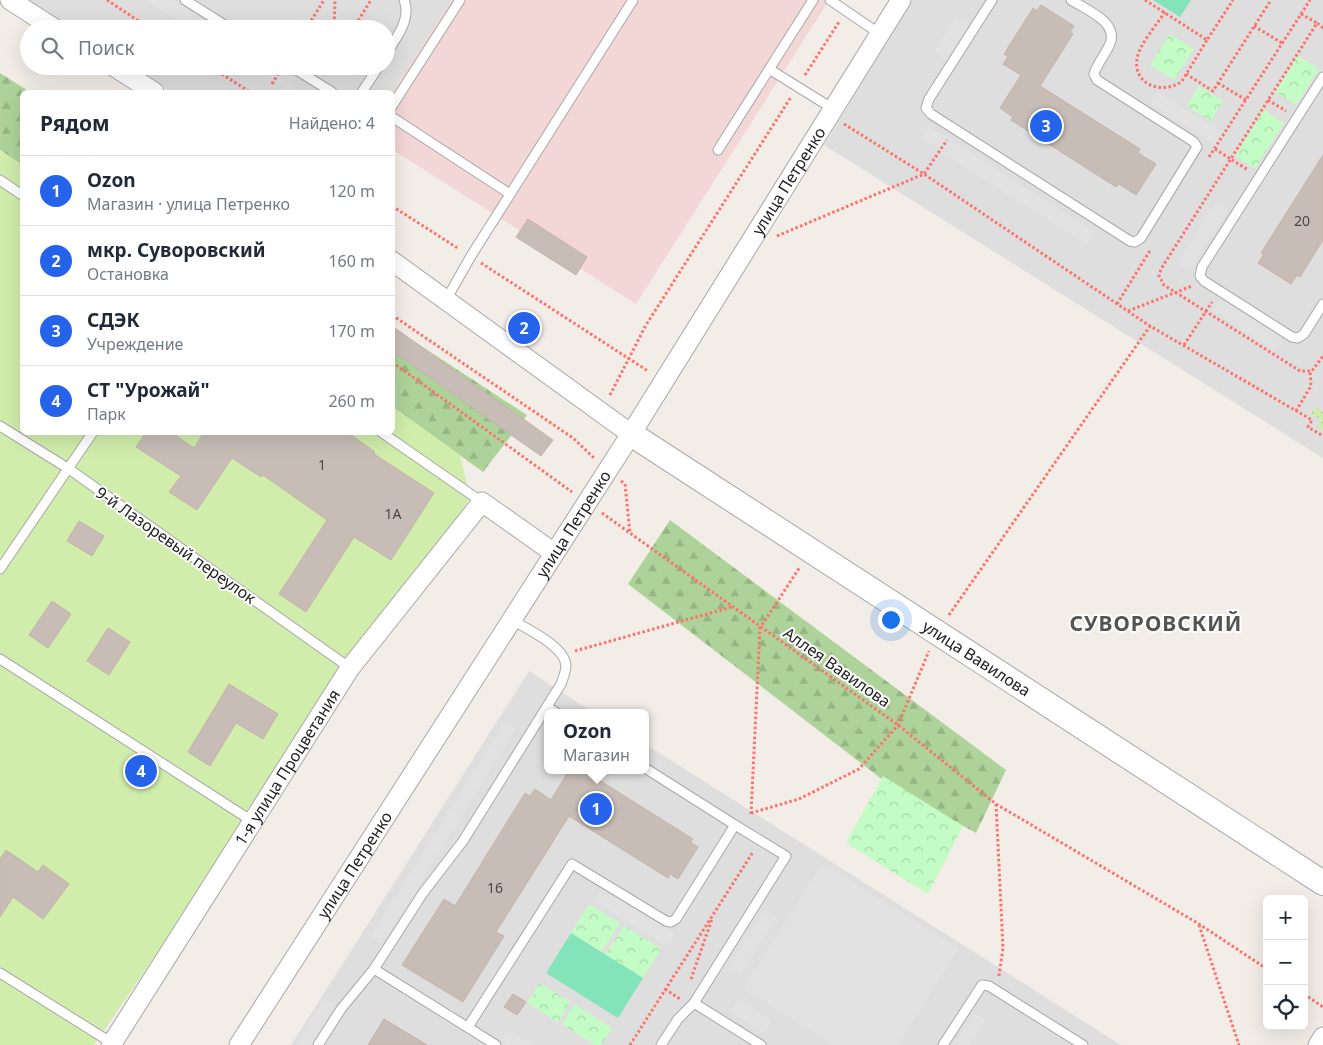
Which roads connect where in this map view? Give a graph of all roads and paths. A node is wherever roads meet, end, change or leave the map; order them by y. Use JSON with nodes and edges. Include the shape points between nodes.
{"nodes":[{"id":1,"x":10,"y":0,"type":"edge"},
{"id":2,"x":107,"y":0,"type":"edge"},
{"id":3,"x":185,"y":0,"type":"edge"},
{"id":4,"x":324,"y":0,"type":"edge"},
{"id":5,"x":336,"y":0,"type":"edge"},
{"id":6,"x":371,"y":0,"type":"edge"},
{"id":7,"x":404,"y":0,"type":"edge"},
{"id":8,"x":460,"y":0,"type":"edge"},
{"id":9,"x":633,"y":0,"type":"edge"},
{"id":10,"x":813,"y":0,"type":"edge"},
{"id":11,"x":830,"y":0,"type":"edge"},
{"id":12,"x":901,"y":0,"type":"edge"},
{"id":13,"x":992,"y":0,"type":"edge"},
{"id":14,"x":1071,"y":0,"type":"edge"},
{"id":15,"x":1145,"y":0,"type":"edge"},
{"id":16,"x":1233,"y":0,"type":"edge"},
{"id":17,"x":1271,"y":0,"type":"edge"},
{"id":18,"x":1310,"y":0,"type":"edge"},
{"id":19,"x":846,"y":11,"type":"junction"},
{"id":20,"x":1164,"y":12,"type":"junction"},
{"id":21,"x":1301,"y":14,"type":"junction"},
{"id":22,"x":40,"y":20,"type":"edge"},
{"id":23,"x":137,"y":20,"type":"edge"},
{"id":24,"x":217,"y":20,"type":"edge"},
{"id":25,"x":312,"y":20,"type":"edge"},
{"id":26,"x":335,"y":20,"type":"edge"},
{"id":27,"x":359,"y":20,"type":"edge"},
{"id":28,"x":1317,"y":24,"type":"dead end"},
{"id":29,"x":1254,"y":26,"type":"junction"},
{"id":30,"x":880,"y":34,"type":"junction"},
{"id":31,"x":395,"y":38,"type":"edge"},
{"id":32,"x":1208,"y":40,"type":"junction"},
{"id":33,"x":1282,"y":43,"type":"junction"},
{"id":34,"x":770,"y":69,"type":"junction"},
{"id":35,"x":1186,"y":74,"type":"junction"},
{"id":36,"x":127,"y":75,"type":"edge"},
{"id":37,"x":223,"y":75,"type":"edge"},
{"id":38,"x":305,"y":75,"type":"edge"},
{"id":39,"x":373,"y":75,"type":"edge"},
{"id":40,"x":1323,"y":77,"type":"edge"},
{"id":41,"x":1218,"y":82,"type":"junction"},
{"id":42,"x":798,"y":86,"type":"junction"},
{"id":43,"x":151,"y":90,"type":"edge"},
{"id":44,"x":247,"y":90,"type":"edge"},
{"id":45,"x":329,"y":90,"type":"edge"},
{"id":46,"x":363,"y":90,"type":"edge"},
{"id":47,"x":1246,"y":100,"type":"junction"},
{"id":48,"x":1268,"y":100,"type":"dead end"},
{"id":49,"x":395,"y":101,"type":"edge"},
{"id":50,"x":1286,"y":111,"type":"dead end"},
{"id":51,"x":833,"y":113,"type":"junction"},
{"id":52,"x":395,"y":119,"type":"edge"},
{"id":53,"x":954,"y":129,"type":"junction"},
{"id":54,"x":1215,"y":149,"type":"junction"},
{"id":55,"x":718,"y":150,"type":"dead end"},
{"id":56,"x":1204,"y":165,"type":"dead end"},
{"id":57,"x":1248,"y":170,"type":"dead end"},
{"id":58,"x":924,"y":174,"type":"junction"},
{"id":59,"x":0,"y":180,"type":"edge"},
{"id":60,"x":20,"y":194,"type":"edge"},
{"id":61,"x":510,"y":194,"type":"junction"},
{"id":62,"x":395,"y":208,"type":"edge"},
{"id":63,"x":1153,"y":247,"type":"dead end"},
{"id":64,"x":748,"y":248,"type":"junction"},
{"id":65,"x":471,"y":256,"type":"junction"},
{"id":66,"x":395,"y":263,"type":"edge"},
{"id":67,"x":1204,"y":281,"type":"junction"},
{"id":68,"x":1219,"y":290,"type":"junction"},
{"id":69,"x":446,"y":300,"type":"junction"},
{"id":70,"x":1117,"y":304,"type":"junction"},
{"id":71,"x":1323,"y":304,"type":"edge"},
{"id":72,"x":1128,"y":311,"type":"junction"},
{"id":73,"x":395,"y":317,"type":"edge"},
{"id":74,"x":1150,"y":326,"type":"junction"},
{"id":75,"x":1184,"y":345,"type":"junction"},
{"id":76,"x":630,"y":360,"type":"junction"},
{"id":77,"x":395,"y":364,"type":"edge"},
{"id":78,"x":1310,"y":371,"type":"dead end"},
{"id":79,"x":665,"y":380,"type":"junction"},
{"id":80,"x":1296,"y":411,"type":"junction"},
{"id":81,"x":601,"y":412,"type":"junction"},
{"id":82,"x":0,"y":426,"type":"edge"},
{"id":83,"x":631,"y":434,"type":"junction"},
{"id":84,"x":91,"y":435,"type":"edge"},
{"id":85,"x":386,"y":435,"type":"edge"},
{"id":86,"x":1323,"y":436,"type":"edge"},
{"id":87,"x":68,"y":468,"type":"junction"},
{"id":88,"x":608,"y":470,"type":"junction"},
{"id":89,"x":482,"y":502,"type":"junction"},
{"id":90,"x":587,"y":503,"type":"junction"},
{"id":91,"x":630,"y":534,"type":"junction"},
{"id":92,"x":812,"y":550,"type":"junction"},
{"id":93,"x":554,"y":553,"type":"junction"},
{"id":94,"x":0,"y":569,"type":"edge"},
{"id":95,"x":732,"y":607,"type":"junction"},
{"id":96,"x":512,"y":620,"type":"junction"},
{"id":97,"x":760,"y":628,"type":"junction"},
{"id":98,"x":937,"y":634,"type":"junction"},
{"id":99,"x":562,"y":655,"type":"junction"},
{"id":100,"x":0,"y":659,"type":"edge"},
{"id":101,"x":350,"y":668,"type":"junction"},
{"id":102,"x":547,"y":706,"type":"junction"},
{"id":103,"x":545,"y":709,"type":"edge"},
{"id":104,"x":551,"y":709,"type":"edge"},
{"id":105,"x":544,"y":711,"type":"edge"},
{"id":106,"x":898,"y":725,"type":"junction"},
{"id":107,"x":649,"y":770,"type":"edge"},
{"id":108,"x":996,"y":804,"type":"junction"},
{"id":109,"x":751,"y":813,"type":"junction"},
{"id":110,"x":252,"y":821,"type":"junction"},
{"id":111,"x":735,"y":824,"type":"junction"},
{"id":112,"x":750,"y":834,"type":"junction"},
{"id":113,"x":761,"y":840,"type":"junction"},
{"id":114,"x":1323,"y":883,"type":"edge"},
{"id":115,"x":714,"y":914,"type":"junction"},
{"id":116,"x":1199,"y":924,"type":"junction"},
{"id":117,"x":1263,"y":966,"type":"edge"},
{"id":118,"x":374,"y":969,"type":"junction"},
{"id":119,"x":0,"y":973,"type":"edge"},
{"id":120,"x":689,"y":983,"type":"dead end"},
{"id":121,"x":665,"y":989,"type":"junction"},
{"id":122,"x":997,"y":991,"type":"junction"},
{"id":123,"x":686,"y":992,"type":"dead end"},
{"id":124,"x":1308,"y":997,"type":"edge"},
{"id":125,"x":694,"y":1003,"type":"junction"},
{"id":126,"x":1323,"y":1006,"type":"edge"},
{"id":127,"x":468,"y":1028,"type":"junction"},
{"id":128,"x":1323,"y":1037,"type":"edge"},
{"id":129,"x":111,"y":1044,"type":"edge"},
{"id":130,"x":239,"y":1045,"type":"edge"},
{"id":131,"x":318,"y":1045,"type":"edge"},
{"id":132,"x":496,"y":1045,"type":"edge"},
{"id":133,"x":630,"y":1045,"type":"edge"},
{"id":134,"x":661,"y":1045,"type":"edge"},
{"id":135,"x":762,"y":1045,"type":"edge"},
{"id":136,"x":943,"y":1045,"type":"edge"},
{"id":137,"x":1083,"y":1045,"type":"edge"},
{"id":138,"x":1239,"y":1045,"type":"edge"},
{"id":139,"x":1318,"y":1045,"type":"edge"}],
"edges":[{"from":1,"to":22,"type":"street"},
{"from":2,"to":23,"type":"path"},
{"from":3,"to":24,"type":"lane"},
{"from":4,"to":25,"type":"path"},
{"from":5,"to":26,"type":"path"},
{"from":6,"to":27,"type":"path"},
{"from":7,"to":31,"type":"lane","via":[[406,19]]},
{"from":8,"to":49,"type":"lane"},
{"from":9,"to":61,"type":"lane"},
{"from":10,"to":34,"type":"lane"},
{"from":11,"to":19,"type":"lane"},
{"from":12,"to":30,"type":"street","name":"улица Петренко"},
{"from":13,"to":53,"type":"lane","via":[[926,108]]},
{"from":14,"to":53,"type":"lane","via":[[1111,28],[1112,38],[1094,74],[1097,80],[1197,146],[1141,238],[1130,241]]},
{"from":15,"to":20,"type":"path"},
{"from":16,"to":32,"type":"path"},
{"from":17,"to":29,"type":"path"},
{"from":18,"to":21,"type":"path"},
{"from":19,"to":30,"type":"lane"},
{"from":19,"to":42,"type":"path"},
{"from":20,"to":32,"type":"path"},
{"from":20,"to":35,"type":"path","via":[[1137,59],[1139,74],[1148,85],[1162,89],[1176,85]]},
{"from":21,"to":28,"type":"path"},
{"from":21,"to":33,"type":"path"},
{"from":29,"to":33,"type":"path"},
{"from":29,"to":41,"type":"path"},
{"from":30,"to":51,"type":"street","name":"улица Петренко"},
{"from":32,"to":35,"type":"path"},
{"from":33,"to":47,"type":"path"},
{"from":34,"to":42,"type":"lane"},
{"from":34,"to":55,"type":"lane"},
{"from":35,"to":41,"type":"path","via":[[1213,91]]},
{"from":36,"to":43,"type":"street"},
{"from":37,"to":44,"type":"path"},
{"from":38,"to":45,"type":"lane"},
{"from":39,"to":46,"type":"lane"},
{"from":40,"to":67,"type":"lane","via":[[1202,267],[1200,276]]},
{"from":41,"to":47,"type":"path"},
{"from":42,"to":51,"type":"lane"},
{"from":42,"to":76,"type":"path","via":[[646,325]]},
{"from":47,"to":54,"type":"path"},
{"from":48,"to":50,"type":"path"},
{"from":51,"to":58,"type":"path"},
{"from":51,"to":64,"type":"street","name":"улица Петренко"},
{"from":52,"to":61,"type":"lane"},
{"from":53,"to":58,"type":"path"},
{"from":54,"to":56,"type":"path"},
{"from":54,"to":57,"type":"path"},
{"from":58,"to":64,"type":"path"},
{"from":58,"to":70,"type":"path"},
{"from":59,"to":60,"type":"lane"},
{"from":61,"to":65,"type":"lane"},
{"from":62,"to":65,"type":"path"},
{"from":63,"to":70,"type":"path"},
{"from":64,"to":79,"type":"street","name":"улица Петренко"},
{"from":65,"to":69,"type":"lane"},
{"from":65,"to":76,"type":"path"},
{"from":66,"to":69,"type":"street"},
{"from":67,"to":68,"type":"lane"},
{"from":67,"to":72,"type":"path"},
{"from":68,"to":71,"type":"lane","via":[[1298,338]]},
{"from":68,"to":75,"type":"path"},
{"from":69,"to":81,"type":"street"},
{"from":70,"to":72,"type":"path"},
{"from":72,"to":74,"type":"path"},
{"from":73,"to":88,"type":"path","via":[[573,438]]},
{"from":74,"to":75,"type":"path"},
{"from":74,"to":98,"type":"path"},
{"from":75,"to":80,"type":"path"},
{"from":76,"to":79,"type":"path"},
{"from":76,"to":81,"type":"path"},
{"from":77,"to":90,"type":"path","name":"Аллея Вавилова"},
{"from":78,"to":80,"type":"path","via":[[1311,386]]},
{"from":79,"to":83,"type":"street","name":"улица Петренко"},
{"from":80,"to":86,"type":"path","via":[[1312,420],[1308,427]]},
{"from":81,"to":83,"type":"street"},
{"from":82,"to":87,"type":"lane","name":"9-й Лазоревый переулок"},
{"from":83,"to":88,"type":"street","name":"улица Петренко"},
{"from":83,"to":92,"type":"street","name":"улица Вавилова"},
{"from":84,"to":87,"type":"lane"},
{"from":85,"to":89,"type":"lane"},
{"from":87,"to":94,"type":"lane"},
{"from":87,"to":101,"type":"lane","name":"9-й Лазоревый переулок"},
{"from":88,"to":90,"type":"street","name":"улица Петренко"},
{"from":88,"to":91,"type":"path","via":[[625,484]]},
{"from":89,"to":93,"type":"street"},
{"from":89,"to":101,"type":"street","name":"1-я улица Процветания"},
{"from":90,"to":91,"type":"path","name":"Аллея Вавилова"},
{"from":90,"to":93,"type":"street","name":"улица Петренко"},
{"from":91,"to":95,"type":"path","name":"Аллея Вавилова"},
{"from":92,"to":97,"type":"path"},
{"from":92,"to":98,"type":"street","name":"улица Вавилова"},
{"from":93,"to":96,"type":"street","name":"улица Петренко"},
{"from":95,"to":97,"type":"path","name":"Аллея Вавилова"},
{"from":95,"to":99,"type":"path"},
{"from":96,"to":99,"type":"lane"},
{"from":96,"to":130,"type":"street","name":"улица Петренко"},
{"from":97,"to":106,"type":"path","name":"Аллея Вавилова"},
{"from":97,"to":109,"type":"path"},
{"from":98,"to":106,"type":"path"},
{"from":98,"to":114,"type":"street","name":"улица Вавилова"},
{"from":99,"to":102,"type":"lane","via":[[566,663],[565,673]]},
{"from":100,"to":110,"type":"lane"},
{"from":101,"to":110,"type":"street","name":"1-я улица Процветания"},
{"from":102,"to":103,"type":"lane"},
{"from":102,"to":104,"type":"lane"},
{"from":105,"to":118,"type":"lane","via":[[463,841],[412,908]]},
{"from":106,"to":108,"type":"path","name":"Аллея Вавилова"},
{"from":106,"to":109,"type":"path","via":[[859,769],[799,799]]},
{"from":107,"to":111,"type":"lane"},
{"from":108,"to":116,"type":"path","name":"Аллея Вавилова"},
{"from":108,"to":122,"type":"path","via":[[1003,948]]},
{"from":109,"to":112,"type":"path"},
{"from":110,"to":129,"type":"street","name":"1-я улица Процветания"},
{"from":111,"to":112,"type":"lane"},
{"from":111,"to":127,"type":"lane","via":[[676,919],[671,922],[572,864]]},
{"from":112,"to":113,"type":"lane"},
{"from":113,"to":115,"type":"path"},
{"from":113,"to":125,"type":"lane","via":[[786,856]]},
{"from":115,"to":120,"type":"path"},
{"from":115,"to":121,"type":"path"},
{"from":116,"to":117,"type":"path","name":"Аллея Вавилова"},
{"from":116,"to":138,"type":"path"},
{"from":118,"to":127,"type":"lane"},
{"from":118,"to":131,"type":"lane","via":[[341,1009]]},
{"from":119,"to":129,"type":"lane"},
{"from":121,"to":123,"type":"path","via":[[681,1000]]},
{"from":121,"to":133,"type":"path"},
{"from":122,"to":136,"type":"lane","via":[[982,985]]},
{"from":122,"to":137,"type":"lane"},
{"from":124,"to":126,"type":"path"},
{"from":125,"to":134,"type":"lane","via":[[678,1019]]},
{"from":125,"to":135,"type":"lane"},
{"from":127,"to":132,"type":"lane"},
{"from":128,"to":139,"type":"street"}]}
